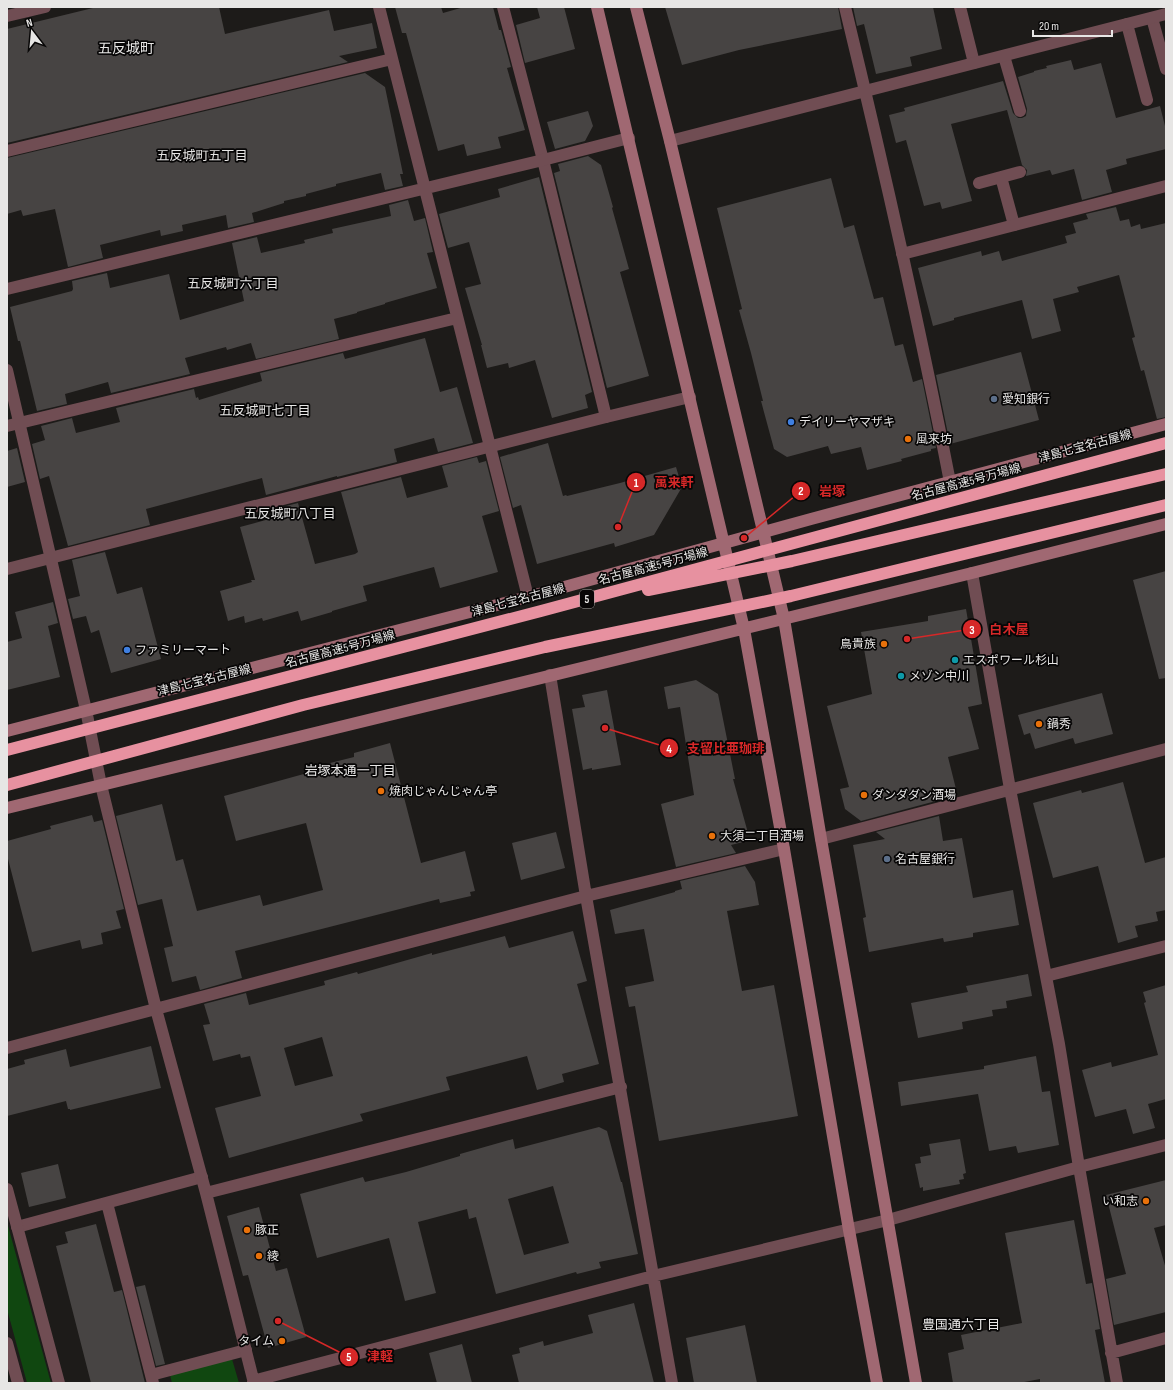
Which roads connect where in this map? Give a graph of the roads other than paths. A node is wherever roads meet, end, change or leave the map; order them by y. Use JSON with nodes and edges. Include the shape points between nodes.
{"nodes":[{"id":1,"x":45,"y":7,"type":"edge"},
{"id":2,"x":379,"y":7,"type":"edge"},
{"id":3,"x":503,"y":7,"type":"edge"},
{"id":4,"x":597,"y":7,"type":"edge"},
{"id":5,"x":636,"y":7,"type":"edge"},
{"id":6,"x":845,"y":7,"type":"edge"},
{"id":7,"x":960,"y":7,"type":"edge"},
{"id":8,"x":1166,"y":14,"type":"edge"},
{"id":9,"x":7,"y":16,"type":"edge"},
{"id":10,"x":1152,"y":18,"type":"junction"},
{"id":11,"x":1127,"y":24,"type":"junction"},
{"id":12,"x":1004,"y":56,"type":"junction"},
{"id":13,"x":392,"y":59,"type":"junction"},
{"id":14,"x":974,"y":64,"type":"junction"},
{"id":15,"x":1166,"y":69,"type":"edge"},
{"id":16,"x":865,"y":91,"type":"junction"},
{"id":17,"x":1147,"y":100,"type":"dead end"},
{"id":18,"x":1020,"y":111,"type":"dead end"},
{"id":19,"x":629,"y":138,"type":"junction"},
{"id":20,"x":670,"y":141,"type":"junction"},
{"id":21,"x":7,"y":151,"type":"edge"},
{"id":22,"x":543,"y":160,"type":"junction"},
{"id":23,"x":1020,"y":172,"type":"dead end"},
{"id":24,"x":1001,"y":177,"type":"junction"},
{"id":25,"x":979,"y":183,"type":"dead end"},
{"id":26,"x":1166,"y":186,"type":"edge"},
{"id":27,"x":425,"y":188,"type":"junction"},
{"id":28,"x":1014,"y":226,"type":"junction"},
{"id":29,"x":902,"y":254,"type":"junction"},
{"id":30,"x":7,"y":289,"type":"edge"},
{"id":31,"x":457,"y":318,"type":"junction"},
{"id":32,"x":7,"y":370,"type":"edge"},
{"id":33,"x":690,"y":397,"type":"junction"},
{"id":34,"x":606,"y":417,"type":"junction"},
{"id":35,"x":19,"y":423,"type":"junction"},
{"id":36,"x":1166,"y":424,"type":"edge"},
{"id":37,"x":7,"y":426,"type":"edge"},
{"id":38,"x":1166,"y":443,"type":"edge"},
{"id":39,"x":490,"y":447,"type":"junction"},
{"id":40,"x":1166,"y":474,"type":"edge"},
{"id":41,"x":950,"y":482,"type":"junction"},
{"id":42,"x":1166,"y":505,"type":"edge"},
{"id":43,"x":1166,"y":524,"type":"edge"},
{"id":44,"x":763,"y":533,"type":"junction"},
{"id":45,"x":724,"y":544,"type":"junction"},
{"id":46,"x":51,"y":558,"type":"junction"},
{"id":47,"x":7,"y":569,"type":"edge"},
{"id":48,"x":972,"y":573,"type":"junction"},
{"id":49,"x":528,"y":597,"type":"junction"},
{"id":50,"x":541,"y":611,"type":"junction"},
{"id":51,"x":784,"y":619,"type":"junction"},
{"id":52,"x":744,"y":629,"type":"junction"},
{"id":53,"x":550,"y":675,"type":"junction"},
{"id":54,"x":86,"y":710,"type":"junction"},
{"id":55,"x":7,"y":731,"type":"edge"},
{"id":56,"x":1166,"y":749,"type":"edge"},
{"id":57,"x":7,"y":750,"type":"edge"},
{"id":58,"x":7,"y":784,"type":"edge"},
{"id":59,"x":101,"y":785,"type":"junction"},
{"id":60,"x":1010,"y":789,"type":"junction"},
{"id":61,"x":7,"y":808,"type":"edge"},
{"id":62,"x":820,"y":839,"type":"junction"},
{"id":63,"x":784,"y":849,"type":"junction"},
{"id":64,"x":586,"y":896,"type":"junction"},
{"id":65,"x":1166,"y":946,"type":"edge"},
{"id":66,"x":1046,"y":976,"type":"junction"},
{"id":67,"x":156,"y":1009,"type":"junction"},
{"id":68,"x":7,"y":1048,"type":"edge"},
{"id":69,"x":620,"y":1087,"type":"junction"},
{"id":70,"x":1166,"y":1144,"type":"edge"},
{"id":71,"x":1079,"y":1167,"type":"junction"},
{"id":72,"x":202,"y":1177,"type":"junction"},
{"id":73,"x":7,"y":1189,"type":"edge"},
{"id":74,"x":206,"y":1193,"type":"junction"},
{"id":75,"x":108,"y":1203,"type":"junction"},
{"id":76,"x":888,"y":1220,"type":"junction"},
{"id":77,"x":17,"y":1227,"type":"junction"},
{"id":78,"x":849,"y":1230,"type":"junction"},
{"id":79,"x":653,"y":1276,"type":"junction"},
{"id":80,"x":1166,"y":1338,"type":"edge"},
{"id":81,"x":7,"y":1343,"type":"edge"},
{"id":82,"x":246,"y":1350,"type":"junction"},
{"id":83,"x":1112,"y":1353,"type":"junction"},
{"id":84,"x":152,"y":1379,"type":"edge"},
{"id":85,"x":254,"y":1382,"type":"edge"},
{"id":86,"x":18,"y":1383,"type":"edge"},
{"id":87,"x":59,"y":1383,"type":"edge"},
{"id":88,"x":672,"y":1383,"type":"edge"},
{"id":89,"x":877,"y":1383,"type":"edge"},
{"id":90,"x":916,"y":1383,"type":"edge"},
{"id":91,"x":1117,"y":1383,"type":"edge"}],
"edges":[{"from":1,"to":9,"type":"street"},
{"from":2,"to":13,"type":"street"},
{"from":3,"to":22,"type":"street"},
{"from":4,"to":19,"type":"street"},
{"from":5,"to":20,"type":"street"},
{"from":6,"to":16,"type":"street"},
{"from":7,"to":14,"type":"street"},
{"from":8,"to":10,"type":"street"},
{"from":10,"to":11,"type":"street"},
{"from":10,"to":15,"type":"street"},
{"from":11,"to":12,"type":"street"},
{"from":11,"to":17,"type":"street"},
{"from":12,"to":14,"type":"street"},
{"from":12,"to":18,"type":"street"},
{"from":13,"to":21,"type":"street"},
{"from":13,"to":27,"type":"street"},
{"from":14,"to":16,"type":"street"},
{"from":16,"to":20,"type":"street"},
{"from":16,"to":29,"type":"street"},
{"from":19,"to":22,"type":"street"},
{"from":19,"to":33,"type":"street"},
{"from":20,"to":44,"type":"street"},
{"from":22,"to":27,"type":"street"},
{"from":22,"to":34,"type":"street"},
{"from":23,"to":24,"type":"street"},
{"from":24,"to":25,"type":"street"},
{"from":24,"to":28,"type":"street"},
{"from":26,"to":28,"type":"street"},
{"from":27,"to":30,"type":"street"},
{"from":27,"to":31,"type":"street"},
{"from":28,"to":29,"type":"street"},
{"from":29,"to":41,"type":"street"},
{"from":31,"to":35,"type":"street"},
{"from":31,"to":39,"type":"street"},
{"from":32,"to":35,"type":"street"},
{"from":33,"to":34,"type":"street"},
{"from":33,"to":45,"type":"street"},
{"from":34,"to":39,"type":"street"},
{"from":35,"to":37,"type":"street"},
{"from":35,"to":46,"type":"street"},
{"from":36,"to":41,"type":"street","name":"津島七宝名古屋線"},
{"from":38,"to":50,"type":"highway","name":"名古屋高速5号万場線","number":"5","bridge":true},
{"from":39,"to":46,"type":"street"},
{"from":39,"to":49,"type":"street"},
{"from":40,"to":50,"type":"highway","bridge":true,"via":[[792,561]]},
{"from":41,"to":44,"type":"street","name":"津島七宝名古屋線"},
{"from":42,"to":58,"type":"highway","bridge":true,"via":[[792,596],[545,647],[311,703]]},
{"from":43,"to":48,"type":"street"},
{"from":44,"to":45,"type":"street","name":"津島七宝名古屋線"},
{"from":44,"to":51,"type":"street"},
{"from":45,"to":49,"type":"street","name":"津島七宝名古屋線"},
{"from":45,"to":52,"type":"street"},
{"from":46,"to":47,"type":"street"},
{"from":46,"to":54,"type":"street"},
{"from":48,"to":51,"type":"street"},
{"from":48,"to":60,"type":"street"},
{"from":49,"to":54,"type":"street","name":"津島七宝名古屋線"},
{"from":50,"to":57,"type":"highway","name":"名古屋高速5号万場線","number":"5","bridge":true},
{"from":51,"to":52,"type":"street"},
{"from":51,"to":62,"type":"street"},
{"from":52,"to":53,"type":"street"},
{"from":52,"to":63,"type":"street"},
{"from":53,"to":59,"type":"street"},
{"from":53,"to":64,"type":"street"},
{"from":54,"to":55,"type":"street","name":"津島七宝名古屋線"},
{"from":54,"to":59,"type":"street"},
{"from":56,"to":60,"type":"street"},
{"from":59,"to":61,"type":"street"},
{"from":59,"to":67,"type":"street"},
{"from":60,"to":62,"type":"street"},
{"from":60,"to":66,"type":"street"},
{"from":62,"to":76,"type":"street"},
{"from":63,"to":64,"type":"street"},
{"from":63,"to":78,"type":"street"},
{"from":64,"to":67,"type":"street"},
{"from":64,"to":69,"type":"street"},
{"from":65,"to":66,"type":"street"},
{"from":66,"to":71,"type":"street"},
{"from":67,"to":68,"type":"street"},
{"from":67,"to":72,"type":"street"},
{"from":69,"to":74,"type":"street"},
{"from":69,"to":79,"type":"street"},
{"from":70,"to":71,"type":"street"},
{"from":71,"to":76,"type":"street"},
{"from":71,"to":83,"type":"street"},
{"from":72,"to":74,"type":"street"},
{"from":72,"to":75,"type":"street"},
{"from":73,"to":77,"type":"street"},
{"from":74,"to":82,"type":"street"},
{"from":75,"to":77,"type":"street"},
{"from":75,"to":84,"type":"street"},
{"from":76,"to":78,"type":"street"},
{"from":76,"to":90,"type":"street"},
{"from":77,"to":87,"type":"street"},
{"from":78,"to":79,"type":"street"},
{"from":78,"to":89,"type":"street"},
{"from":79,"to":85,"type":"street"},
{"from":79,"to":88,"type":"street"},
{"from":80,"to":83,"type":"street"},
{"from":81,"to":86,"type":"street"},
{"from":82,"to":84,"type":"street"},
{"from":82,"to":85,"type":"street"},
{"from":83,"to":91,"type":"street"}]}
